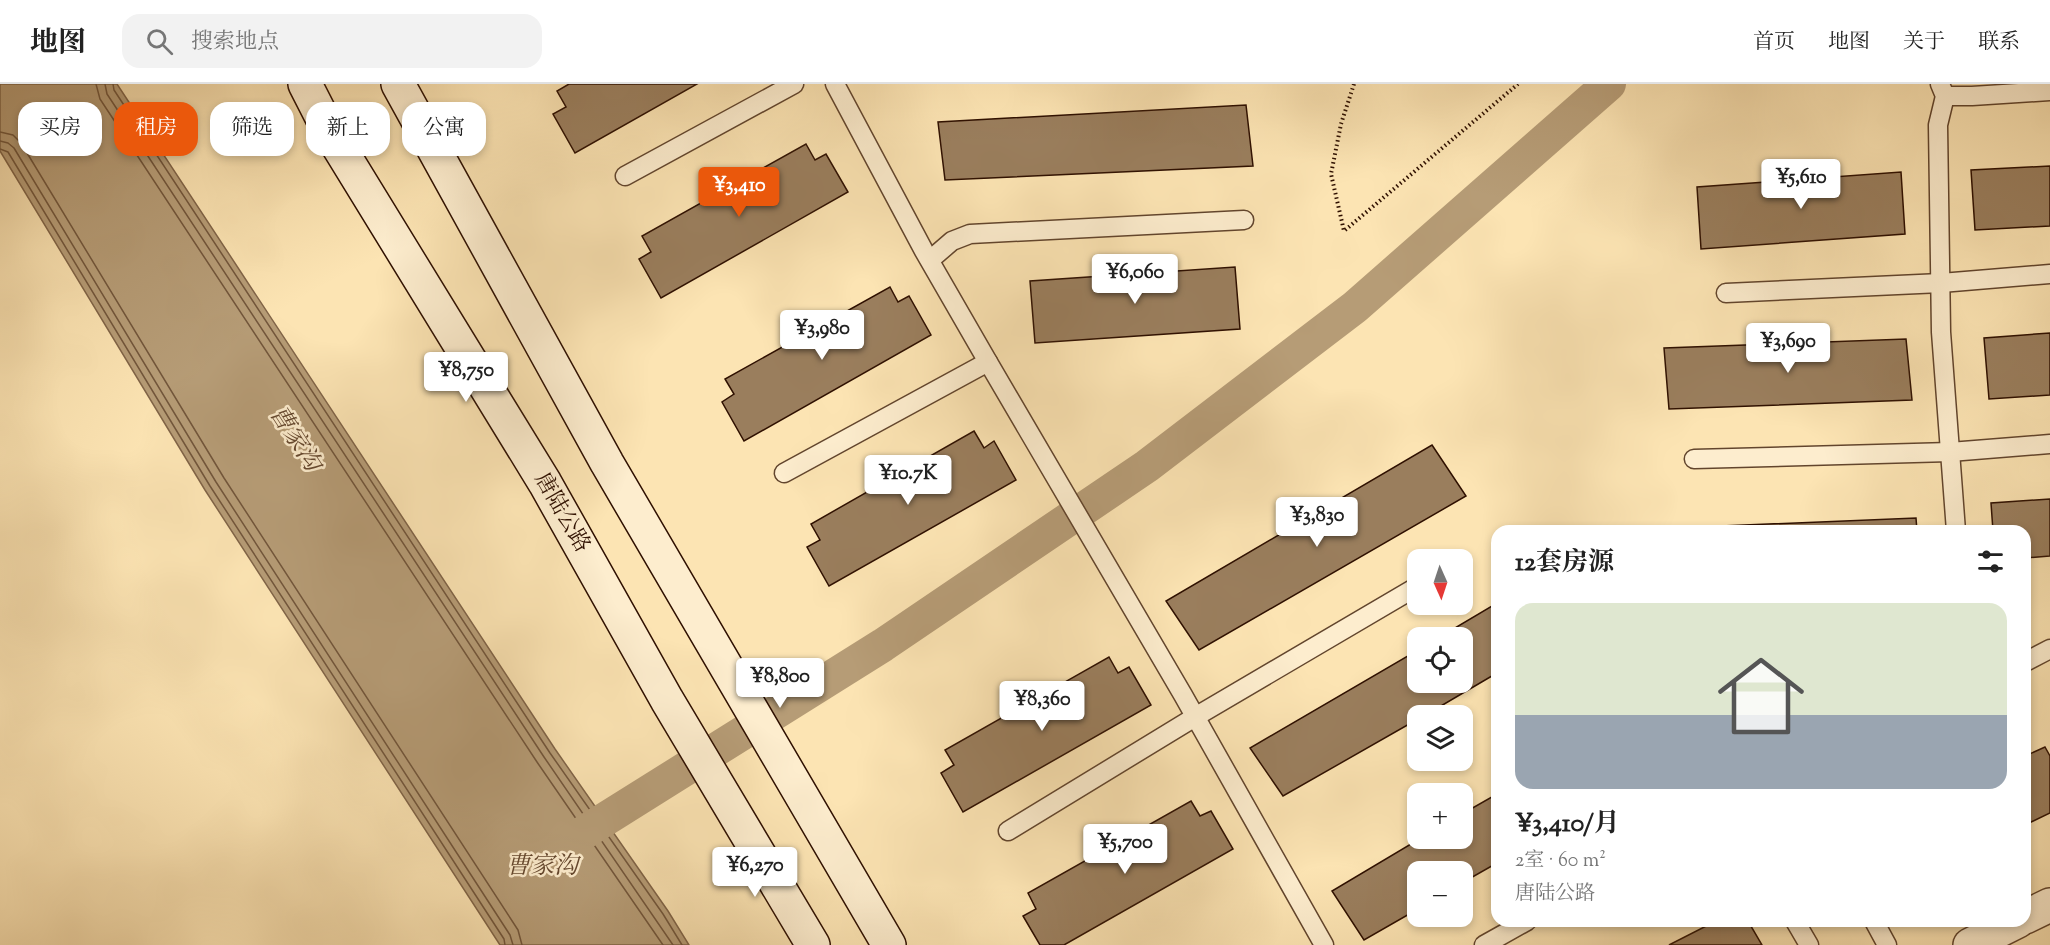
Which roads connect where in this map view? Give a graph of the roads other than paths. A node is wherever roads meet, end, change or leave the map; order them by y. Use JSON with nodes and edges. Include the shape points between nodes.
{"nodes":[{"id":1,"x":305,"y":84,"type":"edge"},
{"id":2,"x":398,"y":84,"type":"edge"},
{"id":3,"x":794,"y":84,"type":"edge"},
{"id":4,"x":835,"y":84,"type":"edge"},
{"id":5,"x":1943,"y":90,"type":"edge"},
{"id":6,"x":2050,"y":91,"type":"edge"},
{"id":7,"x":625,"y":176,"type":"dead end"},
{"id":8,"x":1244,"y":220,"type":"dead end"},
{"id":9,"x":930,"y":260,"type":"junction"},
{"id":10,"x":2050,"y":274,"type":"edge"},
{"id":11,"x":1941,"y":283,"type":"junction"},
{"id":12,"x":1726,"y":293,"type":"dead end"},
{"id":13,"x":988,"y":362,"type":"junction"},
{"id":14,"x":2050,"y":444,"type":"edge"},
{"id":15,"x":1950,"y":452,"type":"junction"},
{"id":16,"x":1694,"y":459,"type":"dead end"},
{"id":17,"x":783,"y":473,"type":"dead end"},
{"id":18,"x":1956,"y":525,"type":"edge"},
{"id":19,"x":1407,"y":592,"type":"edge"},
{"id":20,"x":2050,"y":649,"type":"edge"},
{"id":21,"x":2031,"y":659,"type":"edge"},
{"id":22,"x":1195,"y":717,"type":"junction"},
{"id":23,"x":1008,"y":831,"type":"dead end"},
{"id":24,"x":2050,"y":905,"type":"edge"},
{"id":25,"x":2031,"y":914,"type":"edge"},
{"id":26,"x":1516,"y":927,"type":"edge"},
{"id":27,"x":1798,"y":927,"type":"edge"},
{"id":28,"x":1877,"y":927,"type":"edge"},
{"id":29,"x":2006,"y":927,"type":"edge"},
{"id":30,"x":813,"y":945,"type":"edge"},
{"id":31,"x":889,"y":945,"type":"edge"},
{"id":32,"x":1324,"y":945,"type":"edge"},
{"id":33,"x":1484,"y":945,"type":"edge"},
{"id":34,"x":1809,"y":945,"type":"edge"},
{"id":35,"x":1887,"y":945,"type":"edge"},
{"id":36,"x":1970,"y":945,"type":"edge"}],
"edges":[{"from":1,"to":30,"type":"main road","name":"唐陆公路","via":[[329,131],[545,483],[667,700]]},
{"from":2,"to":31,"type":"main road","via":[[607,463]]},
{"from":3,"to":7,"type":"lane"},
{"from":4,"to":9,"type":"lane"},
{"from":5,"to":6,"type":"lane","via":[[1972,96]]},
{"from":5,"to":11,"type":"lane","via":[[1938,125]]},
{"from":8,"to":9,"type":"lane","via":[[970,234],[952,241]]},
{"from":9,"to":13,"type":"lane"},
{"from":10,"to":11,"type":"lane"},
{"from":11,"to":12,"type":"lane"},
{"from":11,"to":15,"type":"lane"},
{"from":13,"to":17,"type":"lane"},
{"from":13,"to":22,"type":"lane"},
{"from":14,"to":15,"type":"lane"},
{"from":15,"to":16,"type":"lane"},
{"from":15,"to":18,"type":"lane"},
{"from":19,"to":22,"type":"lane"},
{"from":20,"to":21,"type":"lane"},
{"from":22,"to":23,"type":"lane"},
{"from":22,"to":32,"type":"lane"},
{"from":24,"to":25,"type":"main road"},
{"from":26,"to":33,"type":"lane"},
{"from":27,"to":34,"type":"lane"},
{"from":28,"to":35,"type":"lane"},
{"from":29,"to":36,"type":"main road"}]}
